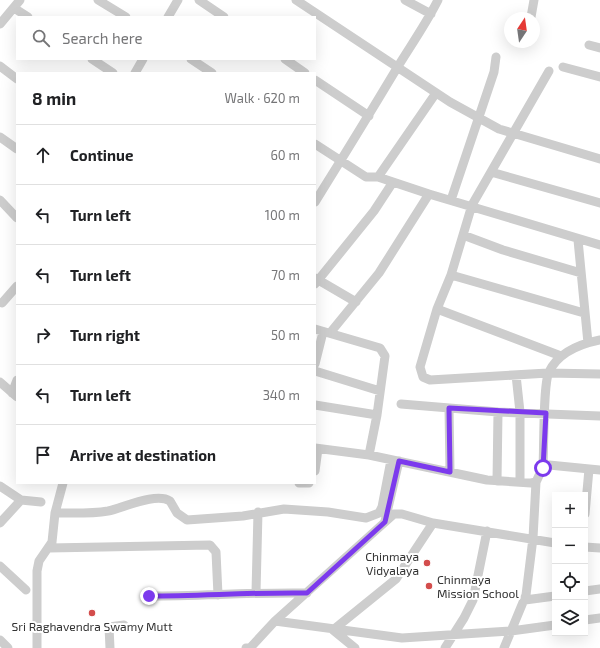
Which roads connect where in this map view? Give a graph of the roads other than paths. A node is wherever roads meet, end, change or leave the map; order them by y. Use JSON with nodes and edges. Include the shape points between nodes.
{"nodes":[{"id":1,"x":20,"y":0,"type":"edge"},
{"id":2,"x":98,"y":0,"type":"edge"},
{"id":3,"x":178,"y":0,"type":"edge"},
{"id":4,"x":199,"y":0,"type":"edge"},
{"id":5,"x":296,"y":0,"type":"edge"},
{"id":6,"x":405,"y":0,"type":"edge"},
{"id":7,"x":438,"y":0,"type":"edge"},
{"id":8,"x":534,"y":0,"type":"edge"},
{"id":9,"x":14,"y":8,"type":"junction"},
{"id":10,"x":532,"y":12,"type":"edge"},
{"id":11,"x":431,"y":14,"type":"junction"},
{"id":12,"x":26,"y":16,"type":"edge"},
{"id":13,"x":124,"y":16,"type":"edge"},
{"id":14,"x":169,"y":16,"type":"edge"},
{"id":15,"x":223,"y":16,"type":"edge"},
{"id":16,"x":0,"y":24,"type":"edge"},
{"id":17,"x":589,"y":45,"type":"dead end"},
{"id":18,"x":600,"y":48,"type":"edge"},
{"id":19,"x":496,"y":57,"type":"dead end"},
{"id":20,"x":94,"y":60,"type":"edge"},
{"id":21,"x":142,"y":60,"type":"edge"},
{"id":22,"x":192,"y":60,"type":"edge"},
{"id":23,"x":287,"y":60,"type":"edge"},
{"id":24,"x":0,"y":66,"type":"edge"},
{"id":25,"x":563,"y":67,"type":"dead end"},
{"id":26,"x":397,"y":68,"type":"junction"},
{"id":27,"x":112,"y":72,"type":"edge"},
{"id":28,"x":136,"y":72,"type":"edge"},
{"id":29,"x":210,"y":72,"type":"edge"},
{"id":30,"x":304,"y":72,"type":"edge"},
{"id":31,"x":550,"y":72,"type":"dead end"},
{"id":32,"x":600,"y":77,"type":"edge"},
{"id":33,"x":16,"y":78,"type":"edge"},
{"id":34,"x":316,"y":81,"type":"edge"},
{"id":35,"x":436,"y":93,"type":"junction"},
{"id":36,"x":369,"y":116,"type":"junction"},
{"id":37,"x":478,"y":118,"type":"junction"},
{"id":38,"x":512,"y":134,"type":"junction"},
{"id":39,"x":0,"y":137,"type":"edge"},
{"id":40,"x":316,"y":145,"type":"edge"},
{"id":41,"x":16,"y":148,"type":"edge"},
{"id":42,"x":600,"y":159,"type":"edge"},
{"id":43,"x":341,"y":161,"type":"junction"},
{"id":44,"x":491,"y":172,"type":"junction"},
{"id":45,"x":378,"y":176,"type":"junction"},
{"id":46,"x":393,"y":182,"type":"junction"},
{"id":47,"x":429,"y":194,"type":"junction"},
{"id":48,"x":0,"y":200,"type":"edge"},
{"id":49,"x":316,"y":200,"type":"edge"},
{"id":50,"x":452,"y":200,"type":"junction"},
{"id":51,"x":600,"y":202,"type":"edge"},
{"id":52,"x":470,"y":205,"type":"junction"},
{"id":53,"x":16,"y":217,"type":"edge"},
{"id":54,"x":463,"y":235,"type":"junction"},
{"id":55,"x":578,"y":240,"type":"junction"},
{"id":56,"x":600,"y":245,"type":"edge"},
{"id":57,"x":581,"y":273,"type":"junction"},
{"id":58,"x":451,"y":275,"type":"junction"},
{"id":59,"x":316,"y":281,"type":"edge"},
{"id":60,"x":16,"y":287,"type":"edge"},
{"id":61,"x":356,"y":302,"type":"junction"},
{"id":62,"x":1,"y":303,"type":"edge"},
{"id":63,"x":437,"y":309,"type":"junction"},
{"id":64,"x":584,"y":313,"type":"junction"},
{"id":65,"x":323,"y":331,"type":"edge"},
{"id":66,"x":600,"y":340,"type":"edge"},
{"id":67,"x":588,"y":343,"type":"junction"},
{"id":68,"x":561,"y":356,"type":"junction"},
{"id":69,"x":316,"y":360,"type":"edge"},
{"id":70,"x":316,"y":371,"type":"edge"},
{"id":71,"x":548,"y":373,"type":"junction"},
{"id":72,"x":600,"y":374,"type":"edge"},
{"id":73,"x":516,"y":375,"type":"junction"},
{"id":74,"x":0,"y":382,"type":"edge"},
{"id":75,"x":16,"y":385,"type":"edge"},
{"id":76,"x":380,"y":391,"type":"junction"},
{"id":77,"x":14,"y":395,"type":"edge"},
{"id":78,"x":401,"y":404,"type":"dead end"},
{"id":79,"x":316,"y":405,"type":"edge"},
{"id":80,"x":449,"y":408,"type":"junction"},
{"id":81,"x":498,"y":412,"type":"junction"},
{"id":82,"x":520,"y":412,"type":"junction"},
{"id":83,"x":546,"y":413,"type":"junction"},
{"id":84,"x":377,"y":415,"type":"junction"},
{"id":85,"x":600,"y":416,"type":"edge"},
{"id":86,"x":317,"y":448,"type":"edge"},
{"id":87,"x":369,"y":455,"type":"junction"},
{"id":88,"x":316,"y":460,"type":"edge"},
{"id":89,"x":395,"y":460,"type":"junction"},
{"id":90,"x":543,"y":468,"type":"junction"},
{"id":91,"x":589,"y":469,"type":"junction"},
{"id":92,"x":600,"y":470,"type":"edge"},
{"id":93,"x":450,"y":472,"type":"junction"},
{"id":94,"x":497,"y":481,"type":"junction"},
{"id":95,"x":520,"y":482,"type":"junction"},
{"id":96,"x":536,"y":482,"type":"junction"},
{"id":97,"x":62,"y":484,"type":"edge"},
{"id":98,"x":0,"y":486,"type":"edge"},
{"id":99,"x":587,"y":492,"type":"edge"},
{"id":100,"x":21,"y":500,"type":"junction"},
{"id":101,"x":40,"y":502,"type":"dead end"},
{"id":102,"x":258,"y":512,"type":"junction"},
{"id":103,"x":55,"y":513,"type":"junction"},
{"id":104,"x":0,"y":522,"type":"edge"},
{"id":105,"x":385,"y":522,"type":"junction"},
{"id":106,"x":433,"y":523,"type":"junction"},
{"id":107,"x":487,"y":531,"type":"junction"},
{"id":108,"x":533,"y":538,"type":"junction"},
{"id":109,"x":552,"y":541,"type":"edge"},
{"id":110,"x":588,"y":547,"type":"edge"},
{"id":111,"x":49,"y":548,"type":"junction"},
{"id":112,"x":600,"y":548,"type":"edge"},
{"id":113,"x":0,"y":566,"type":"edge"},
{"id":114,"x":600,"y":589,"type":"edge"},
{"id":115,"x":26,"y":590,"type":"dead end"},
{"id":116,"x":588,"y":591,"type":"edge"},
{"id":117,"x":256,"y":592,"type":"junction"},
{"id":118,"x":307,"y":593,"type":"junction"},
{"id":119,"x":218,"y":595,"type":"junction"},
{"id":120,"x":149,"y":596,"type":"dead end"},
{"id":121,"x":552,"y":596,"type":"edge"},
{"id":122,"x":525,"y":600,"type":"junction"},
{"id":123,"x":600,"y":618,"type":"edge"},
{"id":124,"x":588,"y":620,"type":"edge"},
{"id":125,"x":275,"y":622,"type":"junction"},
{"id":126,"x":124,"y":625,"type":"dead end"},
{"id":127,"x":552,"y":625,"type":"edge"},
{"id":128,"x":333,"y":630,"type":"junction"},
{"id":129,"x":511,"y":631,"type":"junction"},
{"id":130,"x":453,"y":635,"type":"junction"},
{"id":131,"x":0,"y":640,"type":"edge"},
{"id":132,"x":8,"y":648,"type":"edge"},
{"id":133,"x":37,"y":648,"type":"edge"},
{"id":134,"x":110,"y":648,"type":"edge"},
{"id":135,"x":246,"y":648,"type":"edge"},
{"id":136,"x":250,"y":648,"type":"edge"},
{"id":137,"x":354,"y":648,"type":"edge"},
{"id":138,"x":445,"y":648,"type":"edge"},
{"id":139,"x":504,"y":648,"type":"edge"}],
"edges":[{"from":1,"to":9,"type":"street"},
{"from":2,"to":13,"type":"street"},
{"from":3,"to":14,"type":"street"},
{"from":4,"to":15,"type":"street"},
{"from":5,"to":26,"type":"street"},
{"from":6,"to":11,"type":"street"},
{"from":7,"to":11,"type":"street"},
{"from":8,"to":10,"type":"street"},
{"from":9,"to":12,"type":"street"},
{"from":9,"to":16,"type":"street"},
{"from":11,"to":26,"type":"street"},
{"from":17,"to":18,"type":"street"},
{"from":19,"to":37,"type":"street","via":[[494,72]]},
{"from":20,"to":27,"type":"street"},
{"from":21,"to":28,"type":"street"},
{"from":22,"to":29,"type":"street"},
{"from":23,"to":30,"type":"street"},
{"from":24,"to":33,"type":"street"},
{"from":25,"to":32,"type":"street"},
{"from":26,"to":35,"type":"street"},
{"from":26,"to":36,"type":"street"},
{"from":31,"to":38,"type":"street"},
{"from":34,"to":36,"type":"street"},
{"from":35,"to":37,"type":"street"},
{"from":35,"to":45,"type":"street"},
{"from":36,"to":43,"type":"street"},
{"from":37,"to":38,"type":"street"},
{"from":37,"to":50,"type":"street"},
{"from":38,"to":42,"type":"street"},
{"from":38,"to":44,"type":"street"},
{"from":39,"to":41,"type":"street"},
{"from":40,"to":43,"type":"street"},
{"from":43,"to":45,"type":"street","via":[[366,177]]},
{"from":43,"to":49,"type":"street"},
{"from":44,"to":51,"type":"street"},
{"from":44,"to":52,"type":"street"},
{"from":45,"to":46,"type":"street"},
{"from":46,"to":47,"type":"street"},
{"from":46,"to":59,"type":"street","via":[[374,211]]},
{"from":47,"to":50,"type":"street"},
{"from":47,"to":61,"type":"street"},
{"from":48,"to":53,"type":"street"},
{"from":50,"to":52,"type":"street"},
{"from":52,"to":54,"type":"street"},
{"from":52,"to":55,"type":"street"},
{"from":54,"to":57,"type":"street","via":[[503,250]]},
{"from":54,"to":58,"type":"street"},
{"from":55,"to":56,"type":"street"},
{"from":55,"to":57,"type":"street"},
{"from":57,"to":64,"type":"street"},
{"from":58,"to":63,"type":"street"},
{"from":58,"to":64,"type":"street"},
{"from":59,"to":61,"type":"street"},
{"from":60,"to":62,"type":"street"},
{"from":61,"to":65,"type":"street"},
{"from":63,"to":68,"type":"street"},
{"from":63,"to":73,"type":"street","via":[[420,367],[423,377],[434,380]]},
{"from":64,"to":67,"type":"street"},
{"from":65,"to":69,"type":"street"},
{"from":65,"to":76,"type":"street","via":[[384,351]]},
{"from":66,"to":67,"type":"street"},
{"from":67,"to":68,"type":"street"},
{"from":68,"to":71,"type":"street"},
{"from":70,"to":76,"type":"street"},
{"from":71,"to":72,"type":"street"},
{"from":71,"to":73,"type":"street"},
{"from":71,"to":83,"type":"street"},
{"from":73,"to":82,"type":"street"},
{"from":74,"to":77,"type":"street"},
{"from":75,"to":77,"type":"street"},
{"from":76,"to":84,"type":"street"},
{"from":78,"to":80,"type":"street"},
{"from":79,"to":84,"type":"street"},
{"from":80,"to":81,"type":"street"},
{"from":80,"to":93,"type":"street"},
{"from":81,"to":82,"type":"street"},
{"from":81,"to":94,"type":"street"},
{"from":82,"to":83,"type":"street"},
{"from":82,"to":95,"type":"street"},
{"from":83,"to":85,"type":"street"},
{"from":83,"to":90,"type":"street"},
{"from":84,"to":87,"type":"street"},
{"from":86,"to":87,"type":"street"},
{"from":86,"to":88,"type":"street"},
{"from":87,"to":89,"type":"street"},
{"from":89,"to":93,"type":"street"},
{"from":89,"to":102,"type":"street","via":[[382,507],[374,516],[358,518],[328,512],[284,509]]},
{"from":89,"to":105,"type":"street"},
{"from":90,"to":91,"type":"street","via":[[555,465]]},
{"from":90,"to":96,"type":"street"},
{"from":91,"to":92,"type":"street"},
{"from":91,"to":99,"type":"street"},
{"from":93,"to":94,"type":"street"},
{"from":94,"to":95,"type":"street"},
{"from":95,"to":96,"type":"street"},
{"from":96,"to":108,"type":"street"},
{"from":97,"to":103,"type":"street"},
{"from":98,"to":100,"type":"street"},
{"from":100,"to":101,"type":"street"},
{"from":100,"to":104,"type":"street"},
{"from":102,"to":103,"type":"street","via":[[243,516],[187,520],[177,513],[170,501],[162,498],[107,511]]},
{"from":102,"to":117,"type":"street"},
{"from":103,"to":111,"type":"street"},
{"from":105,"to":106,"type":"street","via":[[398,513]]},
{"from":105,"to":118,"type":"street"},
{"from":106,"to":107,"type":"street"},
{"from":106,"to":128,"type":"street","via":[[396,579]]},
{"from":107,"to":108,"type":"street"},
{"from":107,"to":130,"type":"street","via":[[473,600]]},
{"from":108,"to":109,"type":"street"},
{"from":108,"to":122,"type":"street"},
{"from":110,"to":112,"type":"street"},
{"from":111,"to":119,"type":"street","via":[[210,545],[216,552]]},
{"from":111,"to":133,"type":"street","via":[[39,561],[37,571]]},
{"from":113,"to":115,"type":"street"},
{"from":114,"to":116,"type":"street"},
{"from":117,"to":118,"type":"street"},
{"from":117,"to":119,"type":"street"},
{"from":118,"to":125,"type":"street"},
{"from":119,"to":120,"type":"street"},
{"from":121,"to":122,"type":"street"},
{"from":122,"to":129,"type":"street"},
{"from":123,"to":124,"type":"street"},
{"from":125,"to":128,"type":"street"},
{"from":125,"to":136,"type":"street"},
{"from":126,"to":134,"type":"street","via":[[109,627]]},
{"from":127,"to":129,"type":"street"},
{"from":128,"to":130,"type":"street","via":[[402,638]]},
{"from":128,"to":137,"type":"street"},
{"from":129,"to":130,"type":"street"},
{"from":129,"to":139,"type":"street"},
{"from":130,"to":138,"type":"street"},
{"from":131,"to":132,"type":"street"},
{"from":135,"to":136,"type":"street"}]}
